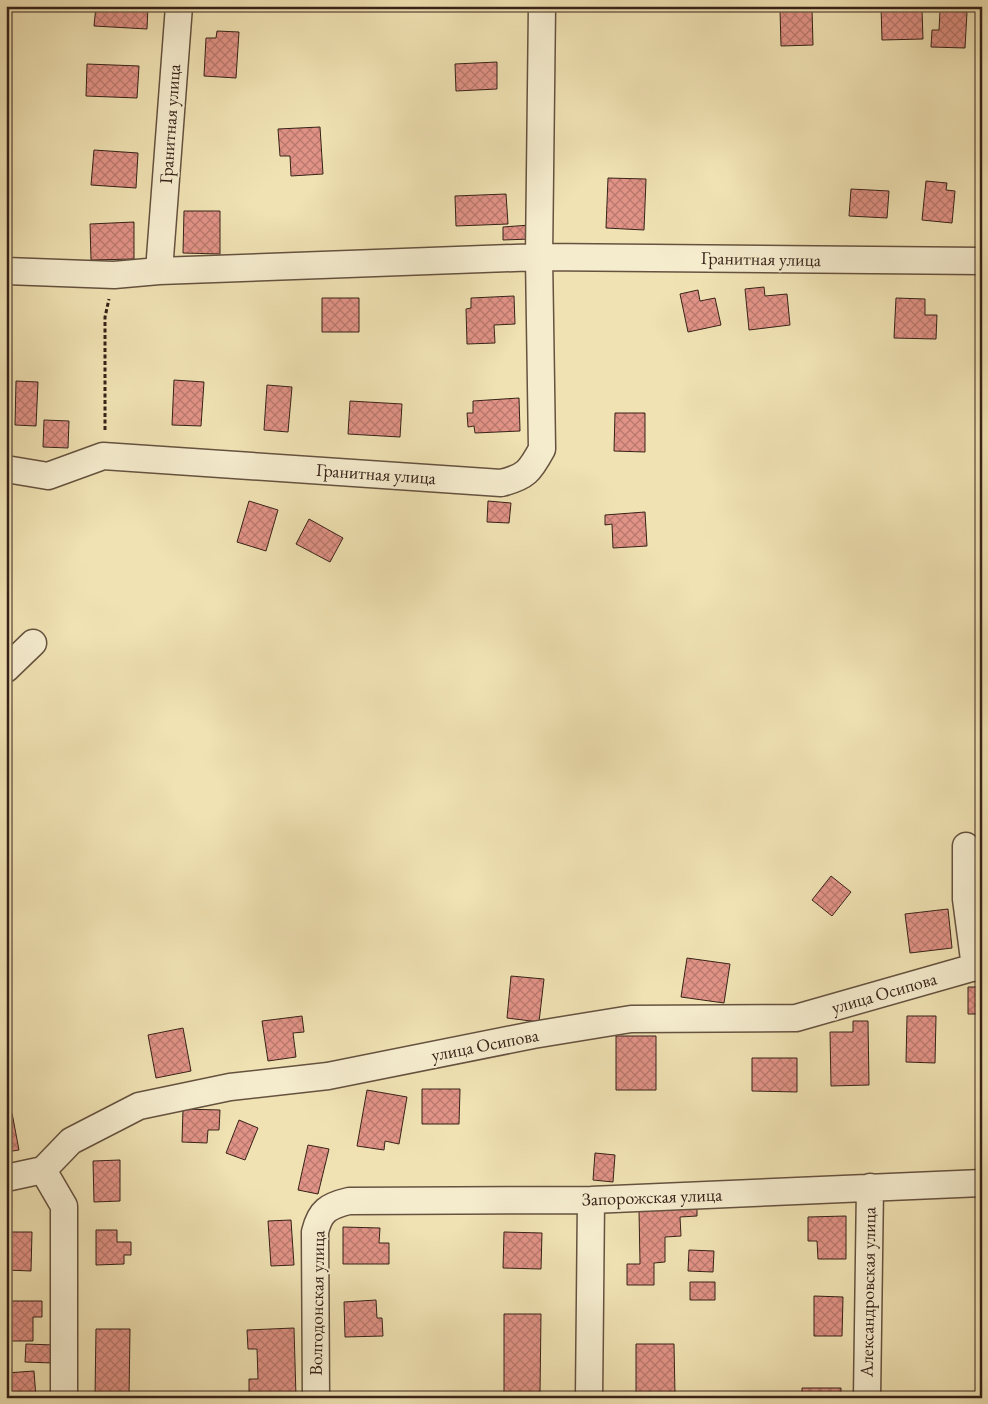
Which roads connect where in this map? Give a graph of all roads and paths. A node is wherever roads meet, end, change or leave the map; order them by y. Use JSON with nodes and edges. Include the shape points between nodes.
{"nodes":[{"id":1,"x":179,"y":6,"type":"edge"},
{"id":2,"x":542,"y":6,"type":"edge"},
{"id":3,"x":539,"y":257,"type":"junction"},
{"id":4,"x":982,"y":261,"type":"edge"},
{"id":5,"x":6,"y":271,"type":"edge"},
{"id":6,"x":159,"y":271,"type":"junction"},
{"id":7,"x":114,"y":275,"type":"junction"},
{"id":8,"x":102,"y":456,"type":"junction"},
{"id":9,"x":6,"y":469,"type":"edge"},
{"id":10,"x":33,"y":643,"type":"dead end"},
{"id":11,"x":6,"y":669,"type":"edge"},
{"id":12,"x":966,"y":846,"type":"dead end"},
{"id":13,"x":978,"y":968,"type":"edge"},
{"id":14,"x":43,"y":1170,"type":"junction"},
{"id":15,"x":6,"y":1178,"type":"edge"},
{"id":16,"x":982,"y":1183,"type":"edge"},
{"id":17,"x":870,"y":1187,"type":"junction"},
{"id":18,"x":591,"y":1200,"type":"junction"},
{"id":19,"x":325,"y":1211,"type":"joint"},
{"id":20,"x":64,"y":1398,"type":"edge"},
{"id":21,"x":316,"y":1398,"type":"edge"},
{"id":22,"x":588,"y":1398,"type":"edge"},
{"id":23,"x":867,"y":1398,"type":"edge"}],
"edges":[{"from":1,"to":6,"type":"street","name":"Гранитная улица"},
{"from":2,"to":3,"type":"street","name":"Гранитная улица"},
{"from":3,"to":4,"type":"street","name":"Гранитная улица"},
{"from":3,"to":6,"type":"street","name":"Гранитная улица"},
{"from":3,"to":8,"type":"street","name":"Гранитная улица","via":[[542,449],[532,468],[518,479],[500,483]]},
{"from":5,"to":7,"type":"street","name":"Гранитная улица"},
{"from":6,"to":7,"type":"street","name":"Гранитная улица"},
{"from":7,"to":8,"type":"path","via":[[105,317],[106,416]]},
{"from":8,"to":9,"type":"street","name":"Гранитная улица","via":[[48,476]]},
{"from":10,"to":11,"type":"street"},
{"from":12,"to":13,"type":"street","via":[[966,899]]},
{"from":13,"to":14,"type":"street","name":"улица Осипова","via":[[796,1018],[631,1019],[328,1076],[230,1087],[140,1106],[70,1141]]},
{"from":14,"to":15,"type":"street"},
{"from":14,"to":20,"type":"street","via":[[64,1206]]},
{"from":16,"to":17,"type":"street","name":"Запорожская улица"},
{"from":17,"to":18,"type":"street","name":"Запорожская улица"},
{"from":17,"to":23,"type":"street","name":"Александровская улица"},
{"from":18,"to":19,"type":"street","name":"Запорожская улица","via":[[349,1201]]},
{"from":18,"to":22,"type":"street"},
{"from":19,"to":21,"type":"street","name":"Волгодонская улица","via":[[315,1232]]}]}
